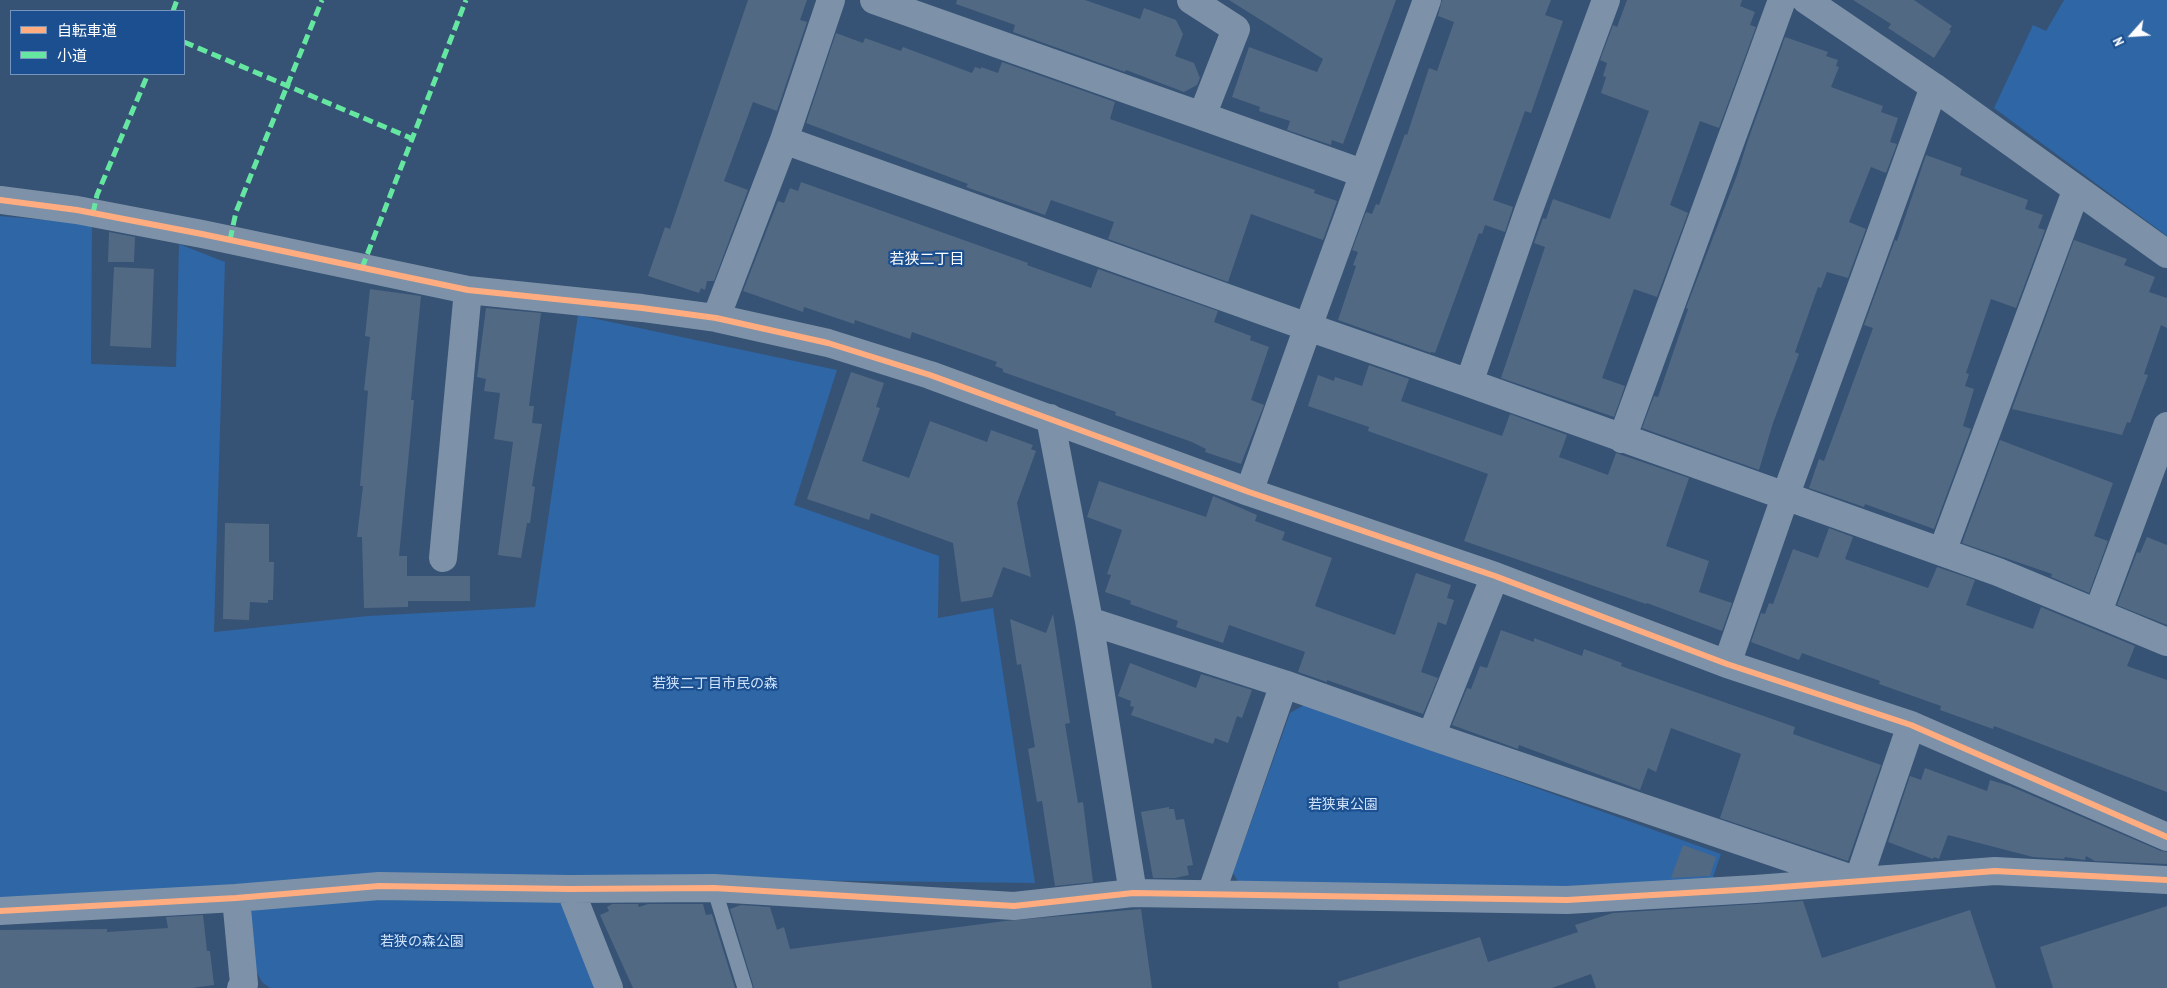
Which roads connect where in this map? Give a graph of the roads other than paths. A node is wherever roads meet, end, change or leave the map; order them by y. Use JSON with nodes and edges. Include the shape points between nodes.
{"nodes":[{"id":1,"x":831,"y":0,"type":"edge"},
{"id":2,"x":874,"y":0,"type":"edge"},
{"id":3,"x":1191,"y":0,"type":"edge"},
{"id":4,"x":1427,"y":0,"type":"edge"},
{"id":5,"x":1606,"y":0,"type":"edge"},
{"id":6,"x":1782,"y":0,"type":"edge"},
{"id":7,"x":1806,"y":0,"type":"edge"},
{"id":8,"x":1934,"y":87,"type":"junction"},
{"id":9,"x":1202,"y":116,"type":"junction"},
{"id":10,"x":784,"y":140,"type":"junction"},
{"id":11,"x":1362,"y":173,"type":"junction"},
{"id":12,"x":2076,"y":191,"type":"junction"},
{"id":13,"x":0,"y":200,"type":"edge"},
{"id":14,"x":2167,"y":254,"type":"edge"},
{"id":15,"x":468,"y":290,"type":"junction"},
{"id":16,"x":716,"y":318,"type":"junction"},
{"id":17,"x":1308,"y":327,"type":"junction"},
{"id":18,"x":1469,"y":383,"type":"junction"},
{"id":19,"x":1050,"y":418,"type":"junction"},
{"id":20,"x":2167,"y":426,"type":"edge"},
{"id":21,"x":1622,"y":439,"type":"junction"},
{"id":22,"x":1249,"y":492,"type":"junction"},
{"id":23,"x":1785,"y":497,"type":"junction"},
{"id":24,"x":1942,"y":552,"type":"junction"},
{"id":25,"x":443,"y":558,"type":"dead end"},
{"id":26,"x":1495,"y":576,"type":"junction"},
{"id":27,"x":2098,"y":612,"type":"junction"},
{"id":28,"x":1089,"y":621,"type":"junction"},
{"id":29,"x":2167,"y":642,"type":"edge"},
{"id":30,"x":1727,"y":664,"type":"junction"},
{"id":31,"x":1284,"y":684,"type":"junction"},
{"id":32,"x":1912,"y":725,"type":"junction"},
{"id":33,"x":1432,"y":736,"type":"junction"},
{"id":34,"x":2167,"y":837,"type":"edge"},
{"id":35,"x":2167,"y":880,"type":"edge"},
{"id":36,"x":1858,"y":881,"type":"junction"},
{"id":37,"x":714,"y":888,"type":"junction"},
{"id":38,"x":570,"y":889,"type":"junction"},
{"id":39,"x":1133,"y":893,"type":"junction"},
{"id":40,"x":1211,"y":894,"type":"junction"},
{"id":41,"x":236,"y":898,"type":"junction"},
{"id":42,"x":0,"y":911,"type":"edge"},
{"id":43,"x":245,"y":987,"type":"edge"},
{"id":44,"x":609,"y":988,"type":"edge"},
{"id":45,"x":745,"y":988,"type":"edge"}],
"edges":[{"from":1,"to":10,"type":"street"},
{"from":2,"to":9,"type":"street"},
{"from":3,"to":9,"type":"street","via":[[1236,29]]},
{"from":4,"to":11,"type":"street"},
{"from":5,"to":18,"type":"street"},
{"from":6,"to":21,"type":"street"},
{"from":7,"to":8,"type":"street"},
{"from":8,"to":12,"type":"street"},
{"from":8,"to":23,"type":"street"},
{"from":9,"to":11,"type":"street"},
{"from":10,"to":16,"type":"street"},
{"from":10,"to":17,"type":"street"},
{"from":11,"to":17,"type":"street"},
{"from":12,"to":14,"type":"street"},
{"from":12,"to":24,"type":"street"},
{"from":13,"to":15,"type":"street","via":[[76,210],[193,232]]},
{"from":15,"to":16,"type":"street"},
{"from":15,"to":25,"type":"street"},
{"from":16,"to":19,"type":"street","via":[[828,343]]},
{"from":17,"to":18,"type":"street"},
{"from":17,"to":22,"type":"street"},
{"from":18,"to":21,"type":"street"},
{"from":19,"to":22,"type":"street"},
{"from":19,"to":28,"type":"street"},
{"from":20,"to":27,"type":"street"},
{"from":21,"to":23,"type":"street"},
{"from":22,"to":26,"type":"street"},
{"from":23,"to":24,"type":"street"},
{"from":23,"to":30,"type":"street"},
{"from":24,"to":27,"type":"street"},
{"from":26,"to":30,"type":"street"},
{"from":26,"to":33,"type":"street"},
{"from":27,"to":29,"type":"street"},
{"from":28,"to":31,"type":"street"},
{"from":28,"to":39,"type":"street"},
{"from":30,"to":32,"type":"street"},
{"from":31,"to":33,"type":"street"},
{"from":31,"to":40,"type":"street"},
{"from":32,"to":34,"type":"street"},
{"from":32,"to":36,"type":"street"},
{"from":33,"to":36,"type":"street"},
{"from":35,"to":36,"type":"street","via":[[1995,870]]},
{"from":36,"to":40,"type":"street","via":[[1566,900]]},
{"from":37,"to":38,"type":"street"},
{"from":37,"to":39,"type":"street","via":[[1014,906]]},
{"from":37,"to":45,"type":"lane"},
{"from":38,"to":41,"type":"street","via":[[378,886]]},
{"from":38,"to":44,"type":"street"},
{"from":39,"to":40,"type":"street"},
{"from":41,"to":42,"type":"street"},
{"from":41,"to":43,"type":"street"}]}
